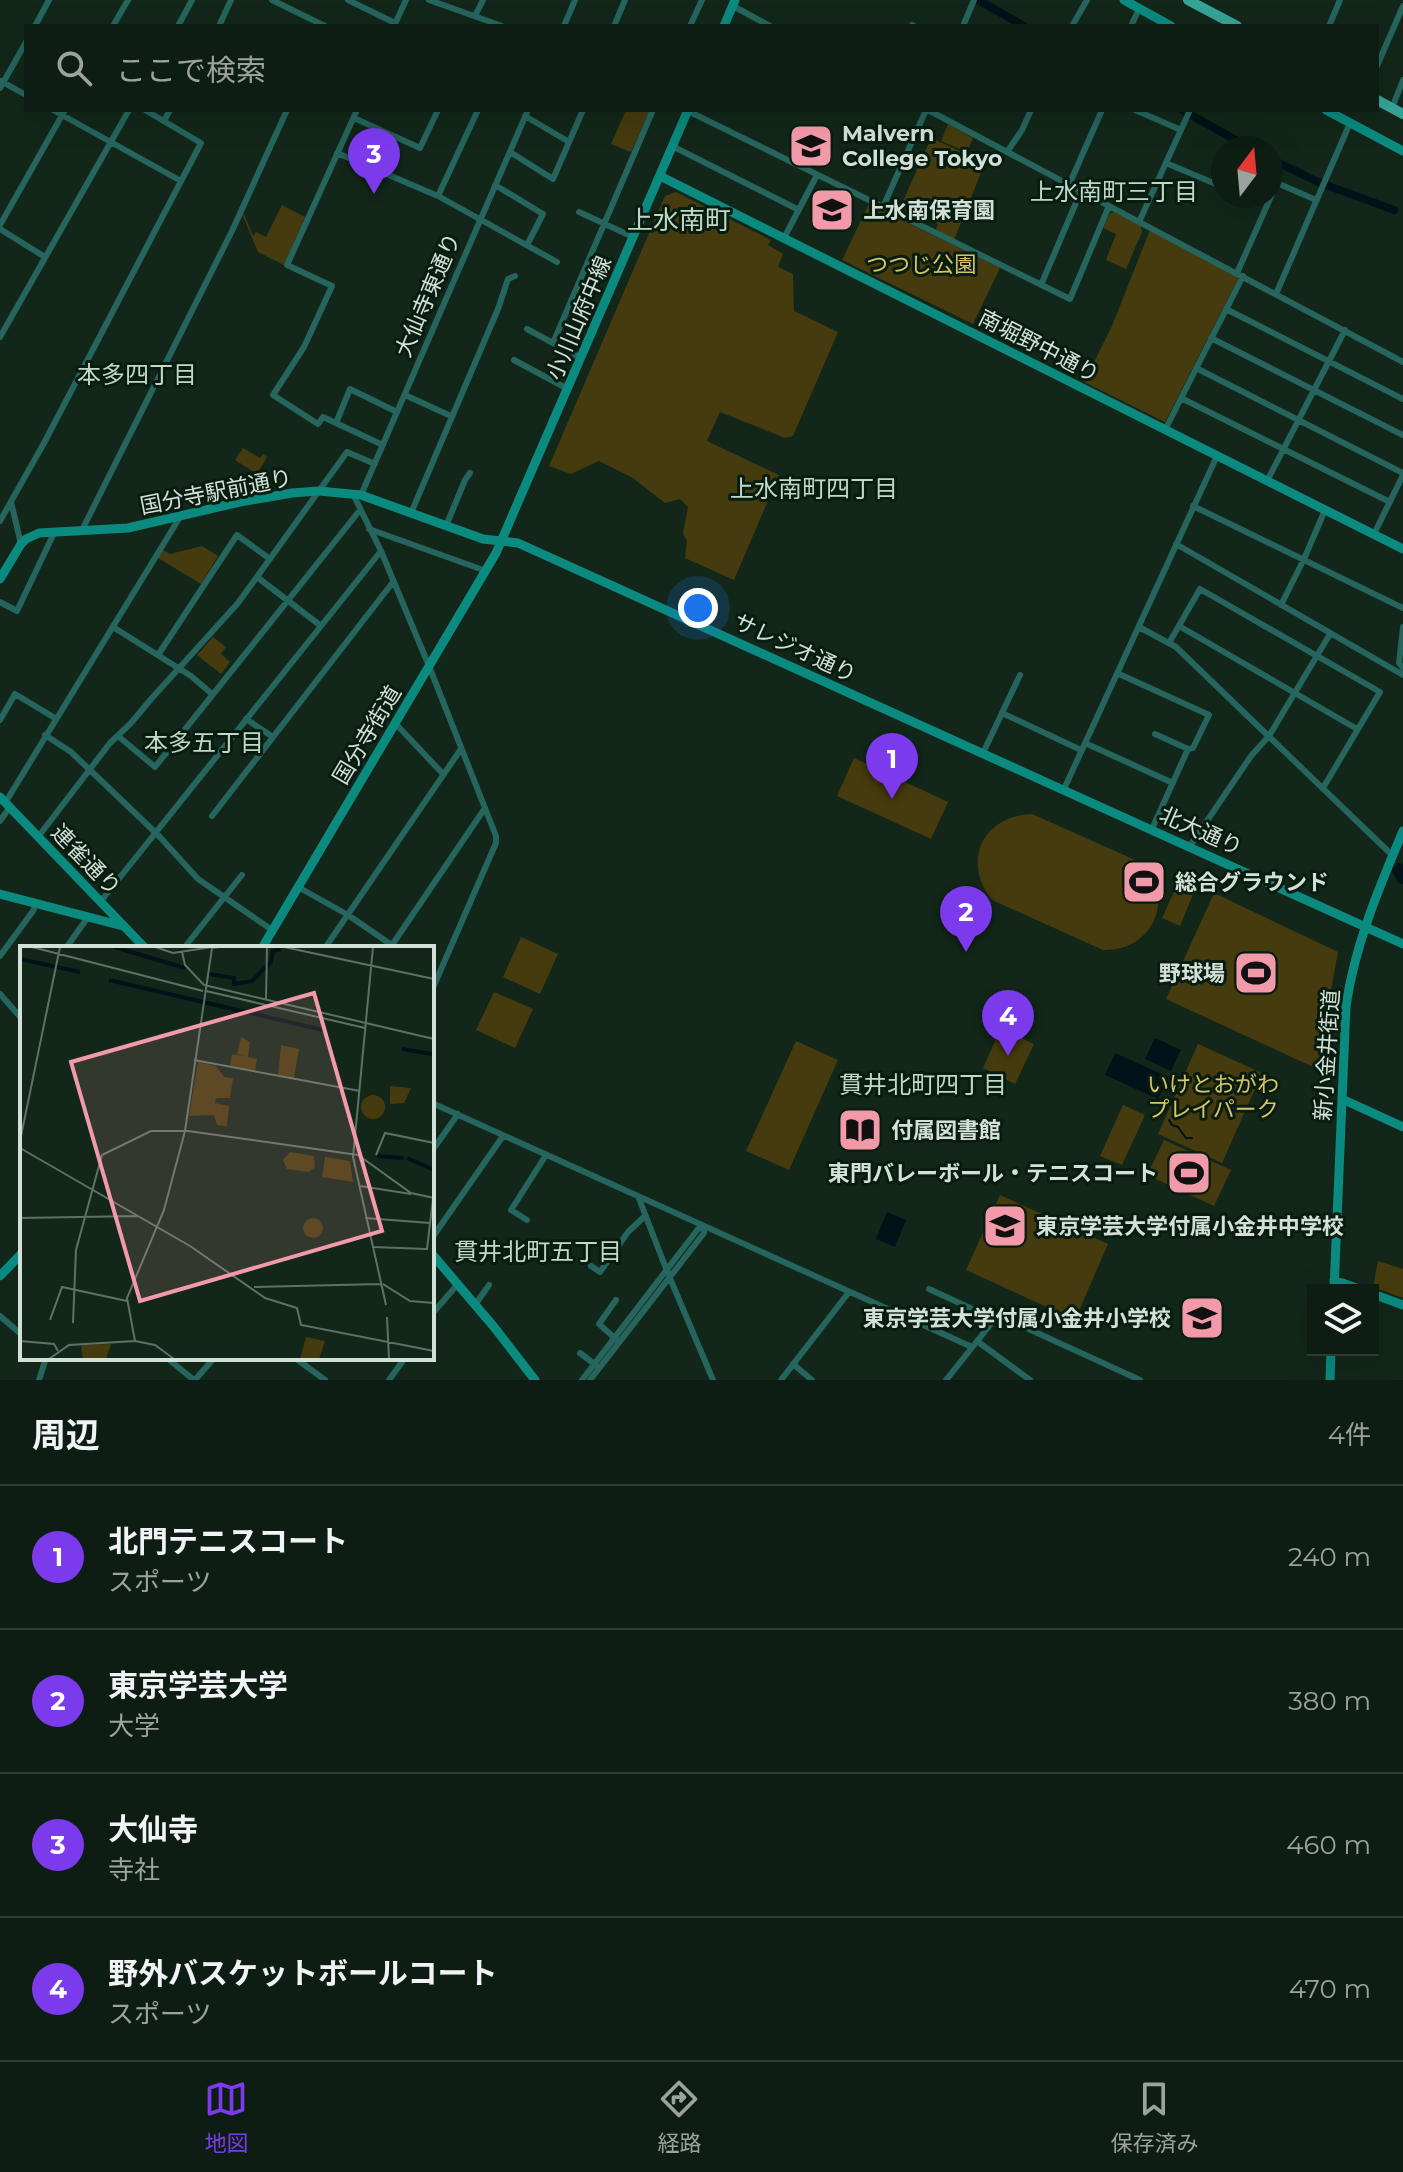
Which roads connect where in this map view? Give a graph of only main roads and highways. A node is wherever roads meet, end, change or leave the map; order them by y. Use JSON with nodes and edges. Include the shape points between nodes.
{"nodes":[{"id":1,"x":1188,"y":0,"type":"edge"},
{"id":2,"x":1233,"y":24,"type":"edge"},
{"id":3,"x":1379,"y":101,"type":"edge"},
{"id":4,"x":1403,"y":114,"type":"edge"}],
"edges":[{"from":1,"to":2,"type":"main road"},
{"from":3,"to":4,"type":"main road"}]}
